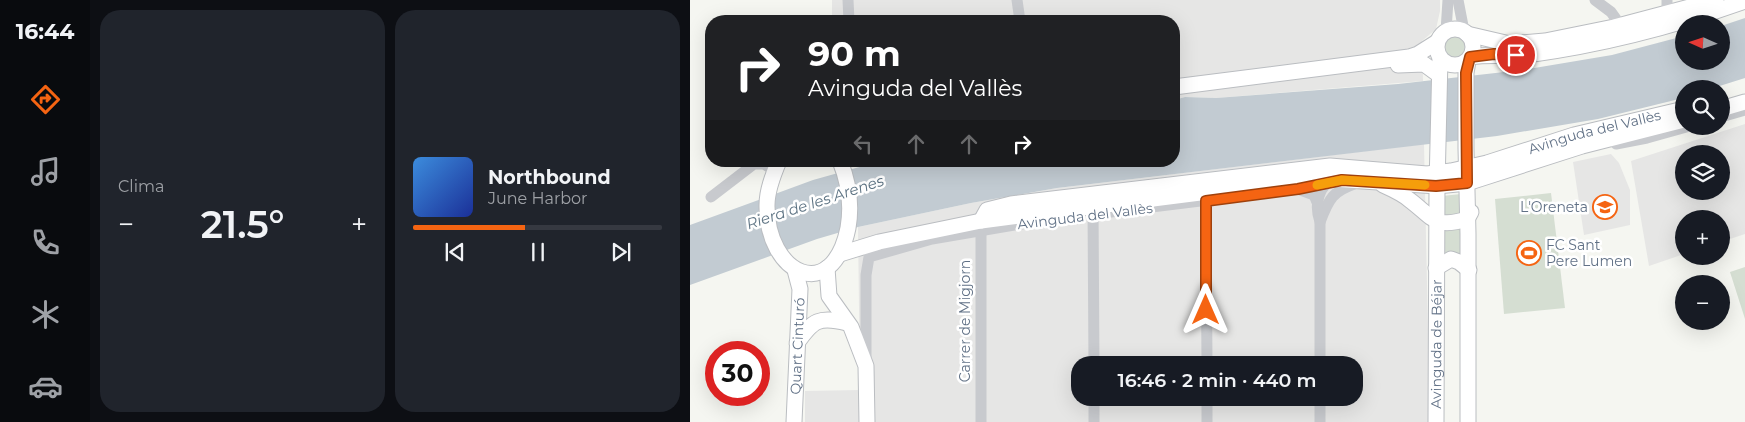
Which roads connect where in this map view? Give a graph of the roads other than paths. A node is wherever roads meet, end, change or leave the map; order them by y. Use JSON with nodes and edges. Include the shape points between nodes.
{"nodes":[{"id":1,"x":847,"y":0,"type":"edge"},
{"id":2,"x":1018,"y":0,"type":"edge"},
{"id":3,"x":1448,"y":0,"type":"edge"},
{"id":4,"x":1458,"y":0,"type":"edge"},
{"id":5,"x":1595,"y":0,"type":"edge"},
{"id":6,"x":1688,"y":0,"type":"edge"},
{"id":7,"x":1716,"y":0,"type":"edge"},
{"id":8,"x":1745,"y":1,"type":"edge"},
{"id":9,"x":1667,"y":3,"type":"edge"},
{"id":10,"x":846,"y":15,"type":"edge"},
{"id":11,"x":848,"y":15,"type":"edge"},
{"id":12,"x":1019,"y":15,"type":"edge"},
{"id":13,"x":1616,"y":19,"type":"junction"},
{"id":14,"x":1466,"y":32,"type":"junction"},
{"id":15,"x":1510,"y":44,"type":"junction"},
{"id":16,"x":1441,"y":47,"type":"junction"},
{"id":17,"x":1369,"y":63,"type":"junction"},
{"id":18,"x":1424,"y":64,"type":"junction"},
{"id":19,"x":1468,"y":64,"type":"junction"},
{"id":20,"x":1438,"y":76,"type":"junction"},
{"id":21,"x":1180,"y":86,"type":"edge"},
{"id":22,"x":1745,"y":91,"type":"edge"},
{"id":23,"x":1730,"y":95,"type":"edge"},
{"id":24,"x":1745,"y":102,"type":"edge"},
{"id":25,"x":1730,"y":106,"type":"edge"},
{"id":26,"x":1745,"y":110,"type":"edge"},
{"id":27,"x":1675,"y":111,"type":"edge"},
{"id":28,"x":1730,"y":114,"type":"edge"},
{"id":29,"x":1675,"y":122,"type":"edge"},
{"id":30,"x":1675,"y":130,"type":"edge"},
{"id":31,"x":1582,"y":146,"type":"junction"},
{"id":32,"x":1438,"y":148,"type":"junction"},
{"id":33,"x":1466,"y":148,"type":"junction"},
{"id":34,"x":1506,"y":157,"type":"junction"},
{"id":35,"x":750,"y":167,"type":"edge"},
{"id":36,"x":776,"y":167,"type":"edge"},
{"id":37,"x":842,"y":167,"type":"edge"},
{"id":38,"x":1412,"y":173,"type":"junction"},
{"id":39,"x":1495,"y":174,"type":"junction"},
{"id":40,"x":1466,"y":176,"type":"junction"},
{"id":41,"x":1373,"y":178,"type":"junction"},
{"id":42,"x":1437,"y":179,"type":"junction"},
{"id":43,"x":1333,"y":181,"type":"junction"},
{"id":44,"x":1145,"y":188,"type":"junction"},
{"id":45,"x":1298,"y":189,"type":"junction"},
{"id":46,"x":710,"y":197,"type":"dead end"},
{"id":47,"x":1032,"y":201,"type":"junction"},
{"id":48,"x":1206,"y":201,"type":"junction"},
{"id":49,"x":1317,"y":202,"type":"junction"},
{"id":50,"x":1093,"y":210,"type":"junction"},
{"id":51,"x":1432,"y":219,"type":"junction"},
{"id":52,"x":1469,"y":221,"type":"junction"},
{"id":53,"x":1320,"y":222,"type":"junction"},
{"id":54,"x":981,"y":226,"type":"junction"},
{"id":55,"x":842,"y":247,"type":"junction"},
{"id":56,"x":827,"y":268,"type":"junction"},
{"id":57,"x":1436,"y":268,"type":"junction"},
{"id":58,"x":795,"y":270,"type":"junction"},
{"id":59,"x":1468,"y":270,"type":"junction"},
{"id":60,"x":847,"y":322,"type":"junction"},
{"id":61,"x":796,"y":343,"type":"junction"},
{"id":62,"x":1094,"y":356,"type":"edge"},
{"id":63,"x":1206,"y":356,"type":"edge"},
{"id":64,"x":1320,"y":356,"type":"edge"},
{"id":65,"x":866,"y":366,"type":"junction"},
{"id":66,"x":1094,"y":406,"type":"edge"},
{"id":67,"x":1207,"y":406,"type":"edge"},
{"id":68,"x":1320,"y":406,"type":"edge"},
{"id":69,"x":794,"y":422,"type":"edge"},
{"id":70,"x":867,"y":422,"type":"edge"},
{"id":71,"x":981,"y":422,"type":"edge"},
{"id":72,"x":1094,"y":422,"type":"edge"},
{"id":73,"x":1207,"y":422,"type":"edge"},
{"id":74,"x":1320,"y":422,"type":"edge"},
{"id":75,"x":1436,"y":422,"type":"edge"},
{"id":76,"x":1468,"y":422,"type":"edge"}],
"edges":[{"from":1,"to":10,"type":"street"},
{"from":1,"to":11,"type":"street"},
{"from":2,"to":12,"type":"street"},
{"from":3,"to":16,"type":"street"},
{"from":4,"to":14,"type":"street"},
{"from":5,"to":13,"type":"street"},
{"from":6,"to":9,"type":"main road"},
{"from":7,"to":15,"type":"main road","via":[[1554,40]]},
{"from":8,"to":19,"type":"main road","via":[[1657,28],[1524,55],[1494,54]]},
{"from":9,"to":13,"type":"main road"},
{"from":13,"to":15,"type":"main road","via":[[1519,39]]},
{"from":14,"to":15,"type":"main road"},
{"from":14,"to":16,"type":"main road","via":[[1455,29]]},
{"from":14,"to":19,"type":"main road","via":[[1473,43]]},
{"from":16,"to":17,"type":"main road"},
{"from":16,"to":18,"type":"main road"},
{"from":16,"to":19,"type":"main road","via":[[1455,66]]},
{"from":16,"to":20,"type":"main road"},
{"from":17,"to":18,"type":"main road"},
{"from":17,"to":21,"type":"main road"},
{"from":18,"to":20,"type":"main road"},
{"from":19,"to":33,"type":"main road"},
{"from":20,"to":32,"type":"main road"},
{"from":22,"to":23,"type":"main road"},
{"from":24,"to":25,"type":"main road"},
{"from":26,"to":28,"type":"street"},
{"from":27,"to":34,"type":"main road","name":"Avinguda del Vallès","via":[[1574,135]]},
{"from":29,"to":31,"type":"main road","name":"Avinguda del Vallès"},
{"from":30,"to":31,"type":"street","name":"Avinguda del Vallès","via":[[1603,146]]},
{"from":31,"to":39,"type":"main road","name":"Avinguda del Vallès"},
{"from":32,"to":38,"type":"main road","via":[[1429,162]]},
{"from":32,"to":42,"type":"main road"},
{"from":33,"to":34,"type":"main road","name":"Avinguda del Vallès","via":[[1484,155]]},
{"from":33,"to":40,"type":"main road"},
{"from":34,"to":40,"type":"main road","name":"Avinguda del Vallès"},
{"from":35,"to":46,"type":"street"},
{"from":36,"to":58,"type":"main road","via":[[767,206],[771,236],[778,254]]},
{"from":37,"to":55,"type":"main road","via":[[850,204]]},
{"from":38,"to":41,"type":"main road","name":"Avinguda del Vallès"},
{"from":38,"to":42,"type":"main road","name":"Avinguda del Vallès"},
{"from":39,"to":40,"type":"main road","name":"Avinguda del Vallès"},
{"from":39,"to":52,"type":"main road","name":"Avinguda del Vallès","via":[[1478,189]]},
{"from":40,"to":42,"type":"main road","name":"Avinguda del Vallès"},
{"from":40,"to":52,"type":"main road"},
{"from":41,"to":42,"type":"main road","name":"Avinguda del Vallès"},
{"from":41,"to":43,"type":"main road","name":"Avinguda del Vallès"},
{"from":41,"to":44,"type":"main road","name":"Avinguda del Vallès","via":[[1357,166],[1330,166]]},
{"from":41,"to":51,"type":"main road","via":[[1410,200]]},
{"from":41,"to":53,"type":"street","via":[[1339,188]]},
{"from":42,"to":51,"type":"main road"},
{"from":43,"to":45,"type":"street","name":"Avinguda del Vallès"},
{"from":43,"to":49,"type":"street","via":[[1320,192]]},
{"from":43,"to":50,"type":"main road","name":"Avinguda del Vallès","via":[[1318,178]]},
{"from":44,"to":47,"type":"main road","name":"Avinguda del Vallès"},
{"from":44,"to":50,"type":"street","name":"Avinguda del Vallès","via":[[1101,197]]},
{"from":45,"to":48,"type":"street","name":"Avinguda del Vallès"},
{"from":45,"to":49,"type":"street","via":[[1309,191]]},
{"from":47,"to":50,"type":"street","name":"Avinguda del Vallès","via":[[1043,204],[1086,199]]},
{"from":47,"to":54,"type":"main road","name":"Avinguda del Vallès","via":[[987,210]]},
{"from":48,"to":50,"type":"street","name":"Avinguda del Vallès"},
{"from":48,"to":63,"type":"street"},
{"from":49,"to":53,"type":"street"},
{"from":50,"to":54,"type":"main road","name":"Avinguda del Vallès"},
{"from":50,"to":62,"type":"street"},
{"from":51,"to":52,"type":"main road","via":[[1455,223]]},
{"from":51,"to":57,"type":"main road","name":"Avinguda de Béjar"},
{"from":52,"to":59,"type":"main road"},
{"from":53,"to":64,"type":"street"},
{"from":54,"to":55,"type":"main road","name":"Avinguda del Vallès"},
{"from":54,"to":65,"type":"street","name":"Avinguda del Vallès","via":[[874,254],[867,261]]},
{"from":54,"to":71,"type":"street","name":"Carrer de Migjorn"},
{"from":55,"to":56,"type":"main road"},
{"from":56,"to":58,"type":"main road","via":[[810,273]]},
{"from":56,"to":60,"type":"main road","via":[[829,296]]},
{"from":57,"to":59,"type":"main road","name":"Avinguda de Béjar","via":[[1452,260]]},
{"from":57,"to":75,"type":"main road","name":"Avinguda de Béjar"},
{"from":58,"to":61,"type":"main road","name":"Quart Cinturó","via":[[800,289]]},
{"from":59,"to":76,"type":"main road"},
{"from":60,"to":61,"type":"main road","via":[[819,320]]},
{"from":60,"to":65,"type":"main road"},
{"from":61,"to":69,"type":"main road","name":"Quart Cinturó"},
{"from":65,"to":70,"type":"main road"},
{"from":66,"to":72,"type":"street"},
{"from":67,"to":73,"type":"street"},
{"from":68,"to":74,"type":"street"}]}
